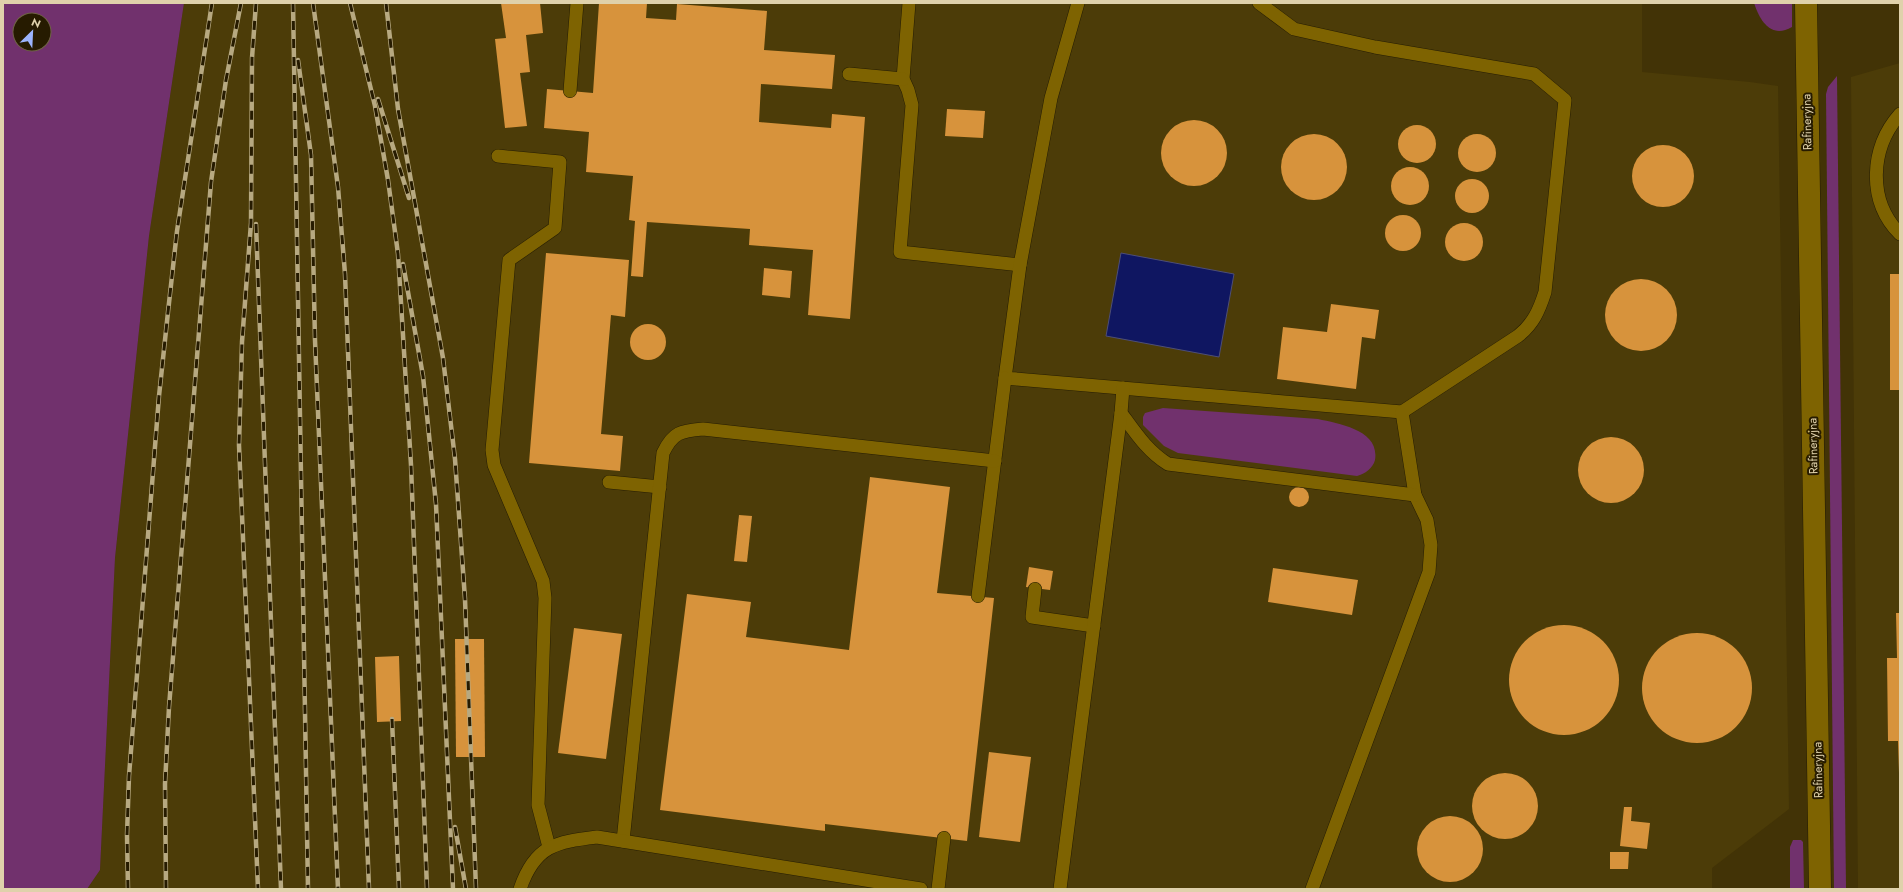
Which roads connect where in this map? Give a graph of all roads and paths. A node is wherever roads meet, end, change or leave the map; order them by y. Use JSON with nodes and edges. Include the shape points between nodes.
{"nodes":[{"id":1,"x":577,"y":3,"type":"edge"},
{"id":2,"x":909,"y":3,"type":"edge"},
{"id":3,"x":1078,"y":3,"type":"edge"},
{"id":4,"x":1259,"y":3,"type":"edge"},
{"id":5,"x":1806,"y":3,"type":"edge"},
{"id":6,"x":849,"y":74,"type":"dead end"},
{"id":7,"x":903,"y":79,"type":"junction"},
{"id":8,"x":570,"y":91,"type":"dead end"},
{"id":9,"x":1900,"y":114,"type":"edge"},
{"id":10,"x":498,"y":156,"type":"dead end"},
{"id":11,"x":1900,"y":234,"type":"edge"},
{"id":12,"x":1020,"y":264,"type":"junction"},
{"id":13,"x":1005,"y":378,"type":"junction"},
{"id":14,"x":1123,"y":388,"type":"junction"},
{"id":15,"x":1402,"y":412,"type":"junction"},
{"id":16,"x":1121,"y":413,"type":"junction"},
{"id":17,"x":995,"y":461,"type":"junction"},
{"id":18,"x":609,"y":482,"type":"dead end"},
{"id":19,"x":660,"y":487,"type":"junction"},
{"id":20,"x":1415,"y":495,"type":"junction"},
{"id":21,"x":1035,"y":589,"type":"dead end"},
{"id":22,"x":978,"y":596,"type":"dead end"},
{"id":23,"x":1094,"y":626,"type":"junction"},
{"id":24,"x":944,"y":838,"type":"dead end"},
{"id":25,"x":623,"y":841,"type":"junction"},
{"id":26,"x":548,"y":847,"type":"junction"},
{"id":27,"x":520,"y":889,"type":"edge"},
{"id":28,"x":921,"y":889,"type":"edge"},
{"id":29,"x":938,"y":889,"type":"edge"},
{"id":30,"x":1060,"y":889,"type":"edge"},
{"id":31,"x":1312,"y":889,"type":"edge"},
{"id":32,"x":1820,"y":889,"type":"edge"}],
"edges":[{"from":1,"to":8,"type":"lane"},
{"from":2,"to":7,"type":"lane"},
{"from":3,"to":12,"type":"lane","via":[[1051,98]]},
{"from":4,"to":15,"type":"lane","via":[[1294,28],[1375,47],[1534,74],[1565,100],[1544,292],[1539,310],[1530,326],[1518,336]]},
{"from":5,"to":32,"type":"street","name":"Rafineryjna"},
{"from":6,"to":7,"type":"lane"},
{"from":7,"to":12,"type":"lane","via":[[912,105],[900,252]]},
{"from":9,"to":11,"type":"lane","via":[[1882,142],[1877,162],[1876,183],[1880,203],[1887,218]]},
{"from":10,"to":26,"type":"lane","via":[[560,162],[555,228],[509,260],[492,450],[494,465],[543,582],[545,598],[538,805]]},
{"from":12,"to":13,"type":"lane"},
{"from":13,"to":14,"type":"lane"},
{"from":13,"to":17,"type":"lane"},
{"from":14,"to":15,"type":"lane"},
{"from":14,"to":16,"type":"lane"},
{"from":15,"to":20,"type":"lane"},
{"from":16,"to":20,"type":"lane","via":[[1142,442],[1168,464]]},
{"from":16,"to":23,"type":"lane"},
{"from":17,"to":19,"type":"lane","via":[[703,429],[688,430],[676,434],[663,453]]},
{"from":17,"to":22,"type":"lane"},
{"from":18,"to":19,"type":"lane"},
{"from":19,"to":25,"type":"lane"},
{"from":20,"to":31,"type":"lane","via":[[1427,520],[1431,545],[1429,572]]},
{"from":21,"to":23,"type":"lane","via":[[1032,617]]},
{"from":23,"to":30,"type":"lane"},
{"from":24,"to":29,"type":"lane"},
{"from":25,"to":26,"type":"lane","via":[[598,837],[566,841]]},
{"from":25,"to":28,"type":"lane"},
{"from":26,"to":27,"type":"lane","via":[[534,862]]}]}
